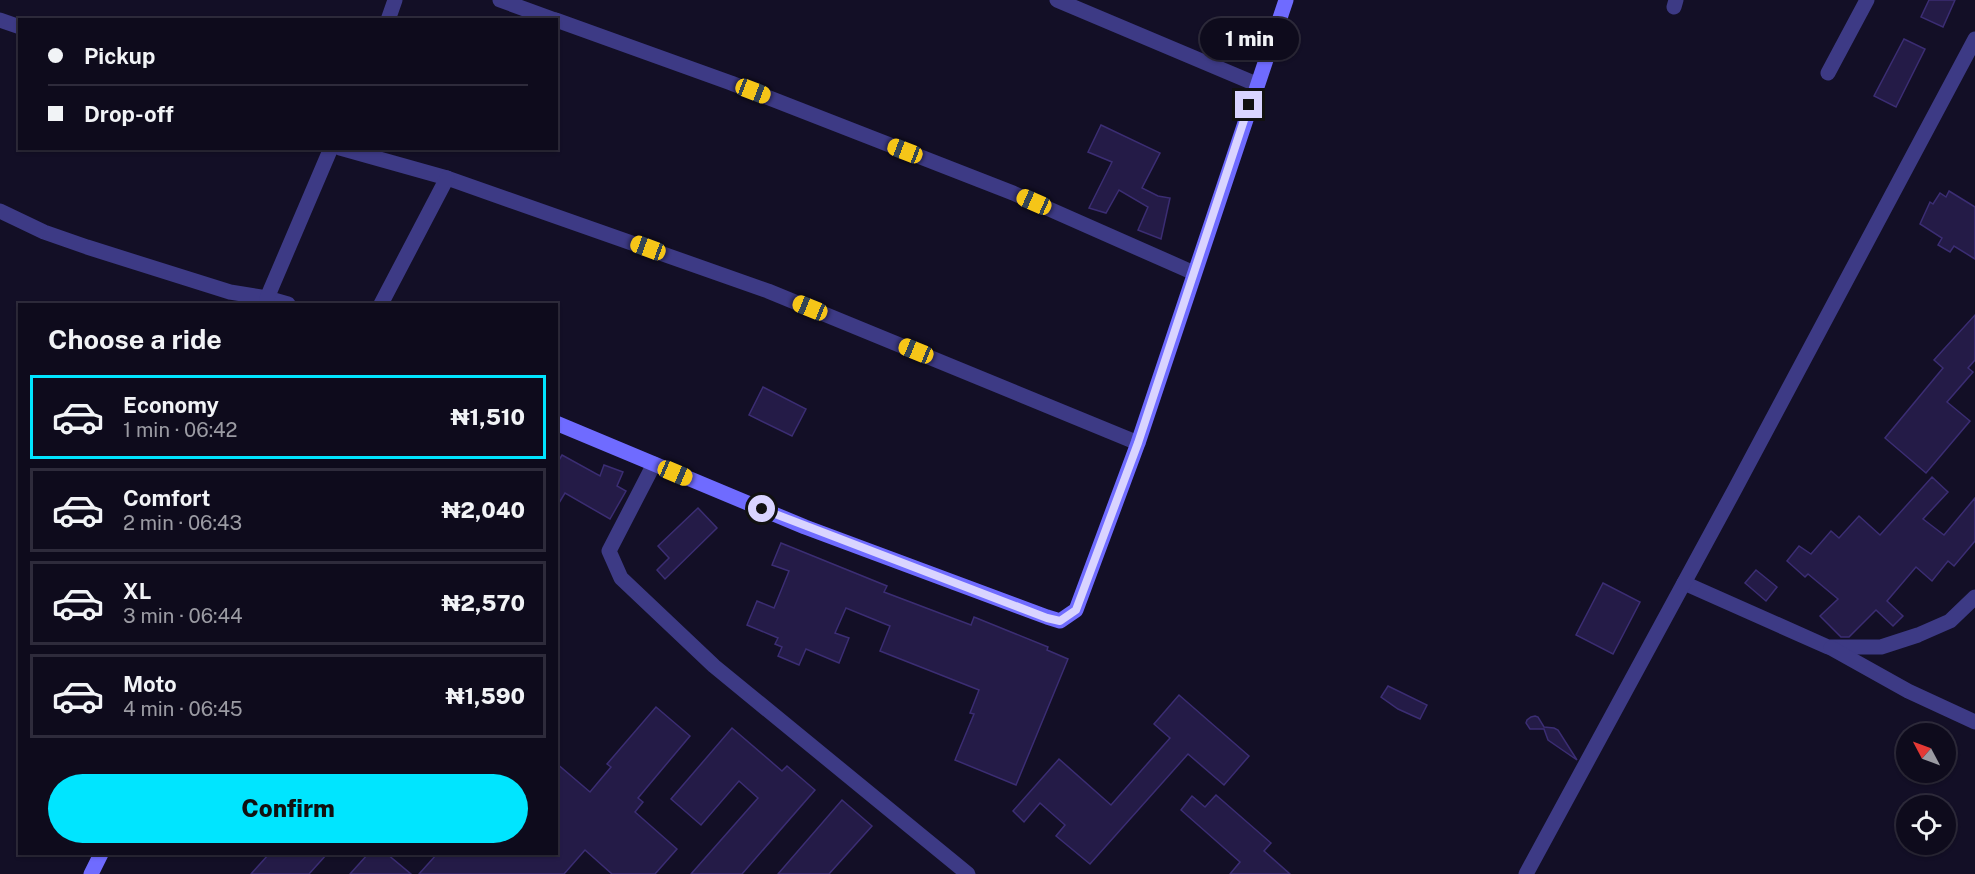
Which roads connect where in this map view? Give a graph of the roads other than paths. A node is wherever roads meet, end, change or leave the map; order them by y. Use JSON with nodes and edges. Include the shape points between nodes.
{"nodes":[{"id":1,"x":395,"y":0,"type":"edge"},
{"id":2,"x":500,"y":0,"type":"edge"},
{"id":3,"x":1057,"y":0,"type":"edge"},
{"id":4,"x":1286,"y":0,"type":"edge"},
{"id":5,"x":1867,"y":0,"type":"edge"},
{"id":6,"x":389,"y":18,"type":"edge"},
{"id":7,"x":550,"y":18,"type":"edge"},
{"id":8,"x":0,"y":20,"type":"edge"},
{"id":9,"x":558,"y":21,"type":"edge"},
{"id":10,"x":18,"y":26,"type":"edge"},
{"id":11,"x":1975,"y":39,"type":"edge"},
{"id":12,"x":1828,"y":73,"type":"dead end"},
{"id":13,"x":1256,"y":84,"type":"junction"},
{"id":14,"x":330,"y":150,"type":"edge"},
{"id":15,"x":347,"y":150,"type":"edge"},
{"id":16,"x":447,"y":178,"type":"junction"},
{"id":17,"x":0,"y":211,"type":"edge"},
{"id":18,"x":1194,"y":273,"type":"junction"},
{"id":19,"x":267,"y":298,"type":"junction"},
{"id":20,"x":284,"y":303,"type":"edge"},
{"id":21,"x":382,"y":303,"type":"edge"},
{"id":22,"x":558,"y":424,"type":"edge"},
{"id":23,"x":1138,"y":443,"type":"junction"},
{"id":24,"x":654,"y":464,"type":"junction"},
{"id":25,"x":1684,"y":583,"type":"junction"},
{"id":26,"x":1975,"y":597,"type":"edge"},
{"id":27,"x":1828,"y":647,"type":"junction"},
{"id":28,"x":1975,"y":722,"type":"edge"},
{"id":29,"x":100,"y":855,"type":"edge"},
{"id":30,"x":91,"y":874,"type":"edge"},
{"id":31,"x":968,"y":874,"type":"edge"},
{"id":32,"x":1526,"y":874,"type":"edge"}],
"edges":[{"from":1,"to":6,"type":"street"},
{"from":2,"to":7,"type":"street"},
{"from":3,"to":13,"type":"street"},
{"from":4,"to":13,"type":"main road"},
{"from":5,"to":12,"type":"street"},
{"from":8,"to":10,"type":"street"},
{"from":9,"to":18,"type":"street","via":[[1014,193]]},
{"from":11,"to":25,"type":"street"},
{"from":13,"to":18,"type":"main road"},
{"from":14,"to":19,"type":"street"},
{"from":15,"to":16,"type":"street"},
{"from":16,"to":21,"type":"street"},
{"from":16,"to":23,"type":"street","via":[[768,291]]},
{"from":17,"to":19,"type":"street","via":[[87,247],[230,292]]},
{"from":18,"to":23,"type":"main road"},
{"from":19,"to":20,"type":"street"},
{"from":22,"to":24,"type":"main road"},
{"from":23,"to":24,"type":"main road","via":[[1076,610],[1060,621],[805,527]]},
{"from":24,"to":31,"type":"street","via":[[609,551],[621,579],[714,666]]},
{"from":25,"to":27,"type":"street"},
{"from":25,"to":32,"type":"street"},
{"from":26,"to":27,"type":"street","via":[[1950,621],[1918,635],[1881,647]]},
{"from":27,"to":28,"type":"street"},
{"from":29,"to":30,"type":"main road"}]}
